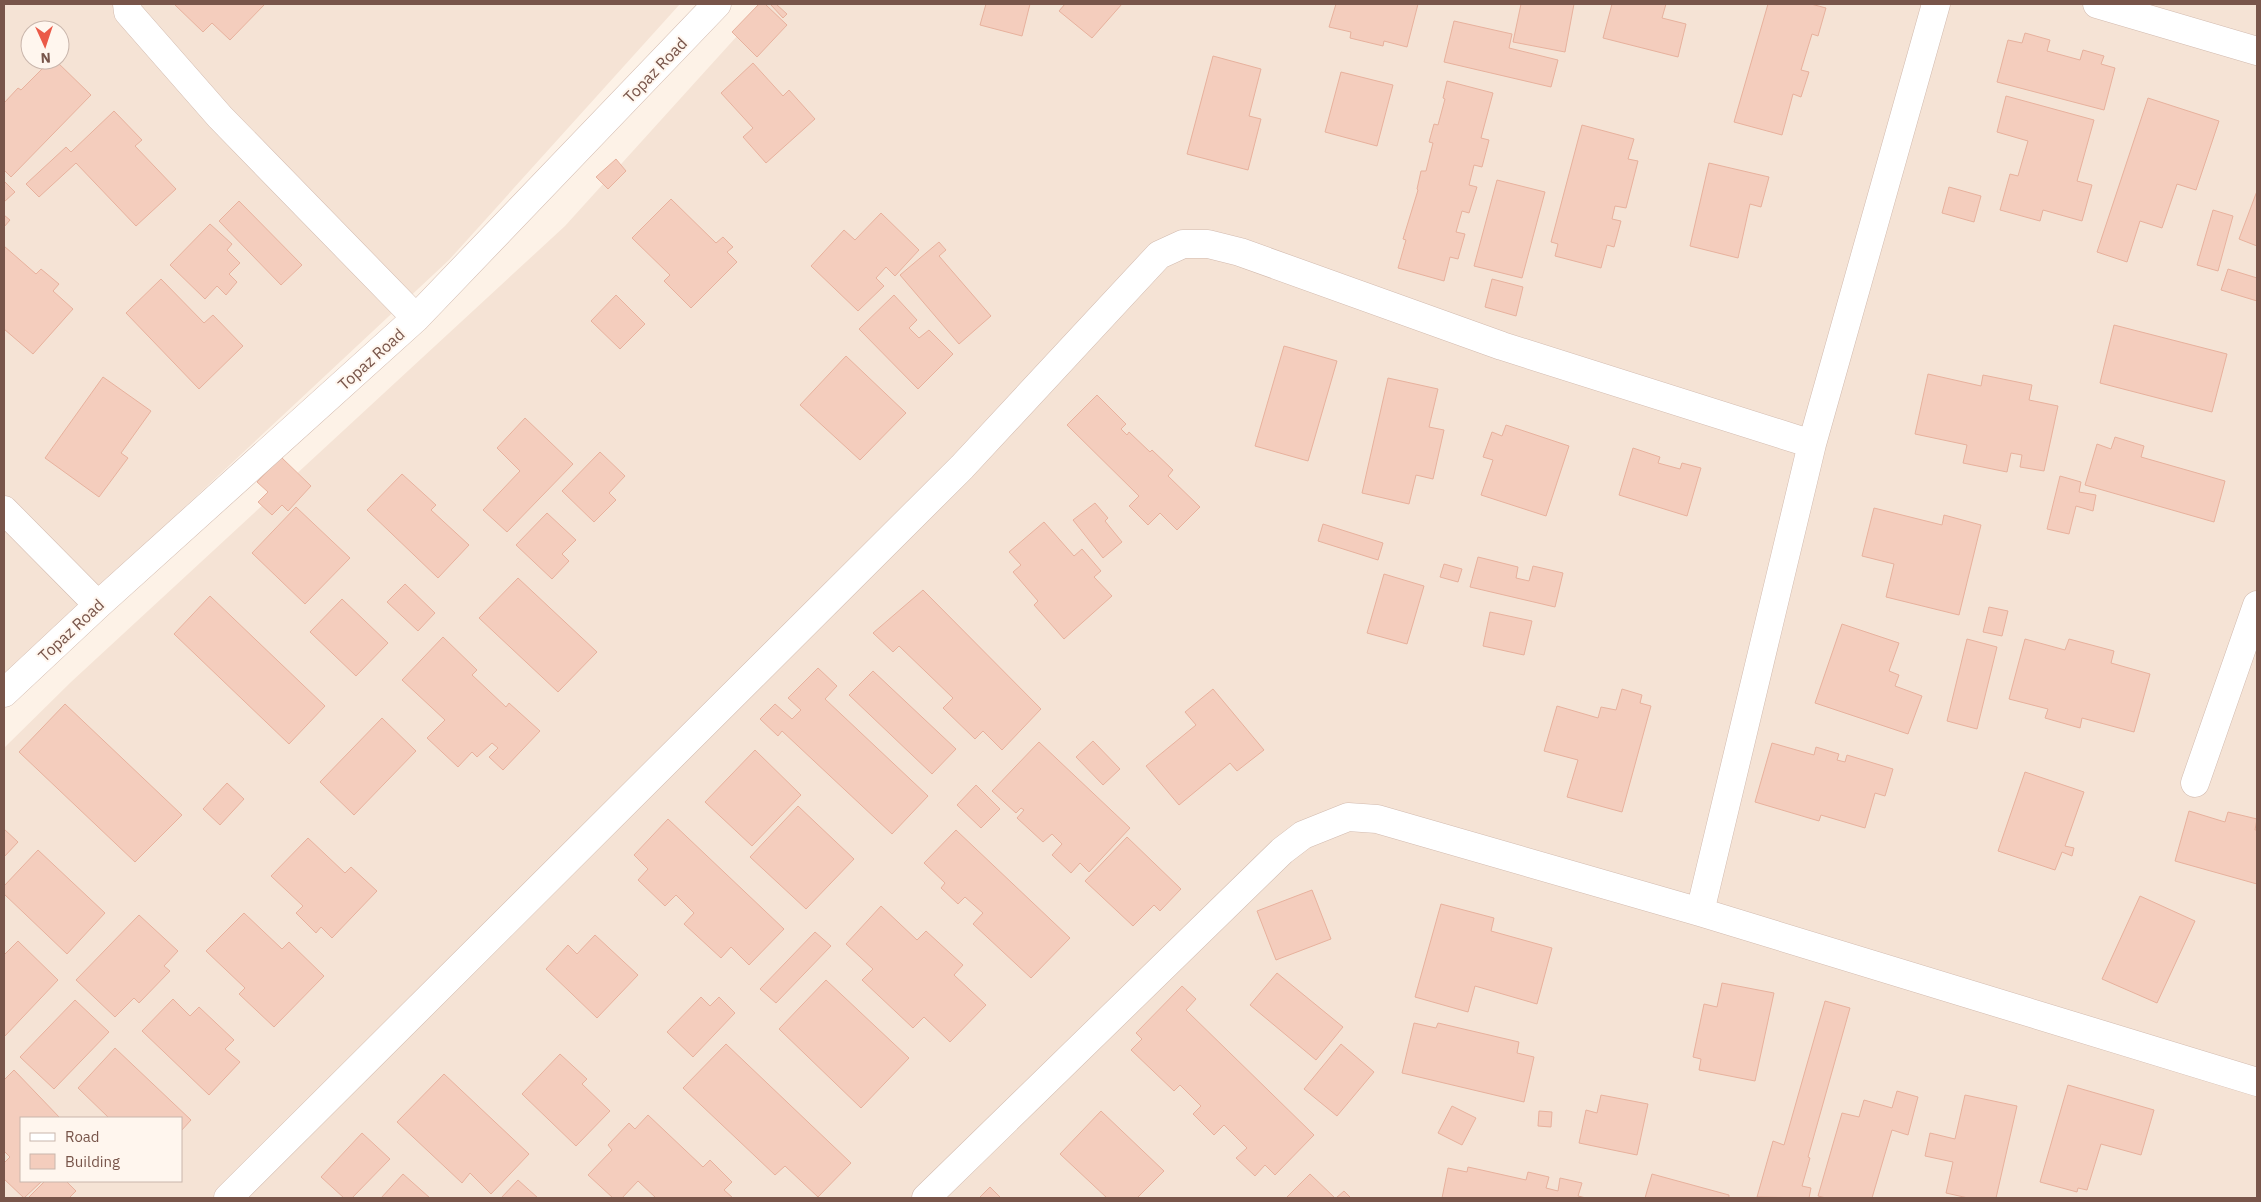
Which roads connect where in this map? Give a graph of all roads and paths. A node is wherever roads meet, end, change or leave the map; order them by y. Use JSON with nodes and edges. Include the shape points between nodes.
{"nodes":[{"id":1,"x":718,"y":4,"type":"edge"},
{"id":2,"x":1936,"y":4,"type":"edge"},
{"id":3,"x":2096,"y":4,"type":"edge"},
{"id":4,"x":124,"y":7,"type":"edge"},
{"id":5,"x":2257,"y":51,"type":"edge"},
{"id":6,"x":416,"y":318,"type":"junction"},
{"id":7,"x":1812,"y":444,"type":"junction"},
{"id":8,"x":4,"y":510,"type":"edge"},
{"id":9,"x":98,"y":605,"type":"junction"},
{"id":10,"x":2257,"y":605,"type":"edge"},
{"id":11,"x":4,"y":693,"type":"edge"},
{"id":12,"x":2195,"y":783,"type":"dead end"},
{"id":13,"x":1700,"y":912,"type":"junction"},
{"id":14,"x":2257,"y":1082,"type":"edge"},
{"id":15,"x":228,"y":1198,"type":"edge"},
{"id":16,"x":926,"y":1198,"type":"edge"}],
"edges":[{"from":1,"to":6,"type":"street","name":"Topaz Road"},
{"from":2,"to":7,"type":"street"},
{"from":3,"to":5,"type":"street"},
{"from":4,"to":6,"type":"street","via":[[220,117]]},
{"from":6,"to":9,"type":"street","name":"Topaz Road"},
{"from":7,"to":13,"type":"street"},
{"from":7,"to":15,"type":"street","via":[[1502,346],[1240,252],[1208,244],[1183,244],[1159,255],[955,474]]},
{"from":8,"to":9,"type":"street"},
{"from":9,"to":11,"type":"street","name":"Topaz Road"},
{"from":10,"to":12,"type":"street"},
{"from":13,"to":14,"type":"street"},
{"from":13,"to":16,"type":"street","via":[[1377,819],[1348,817],[1325,825],[1303,835],[1282,851]]}]}
